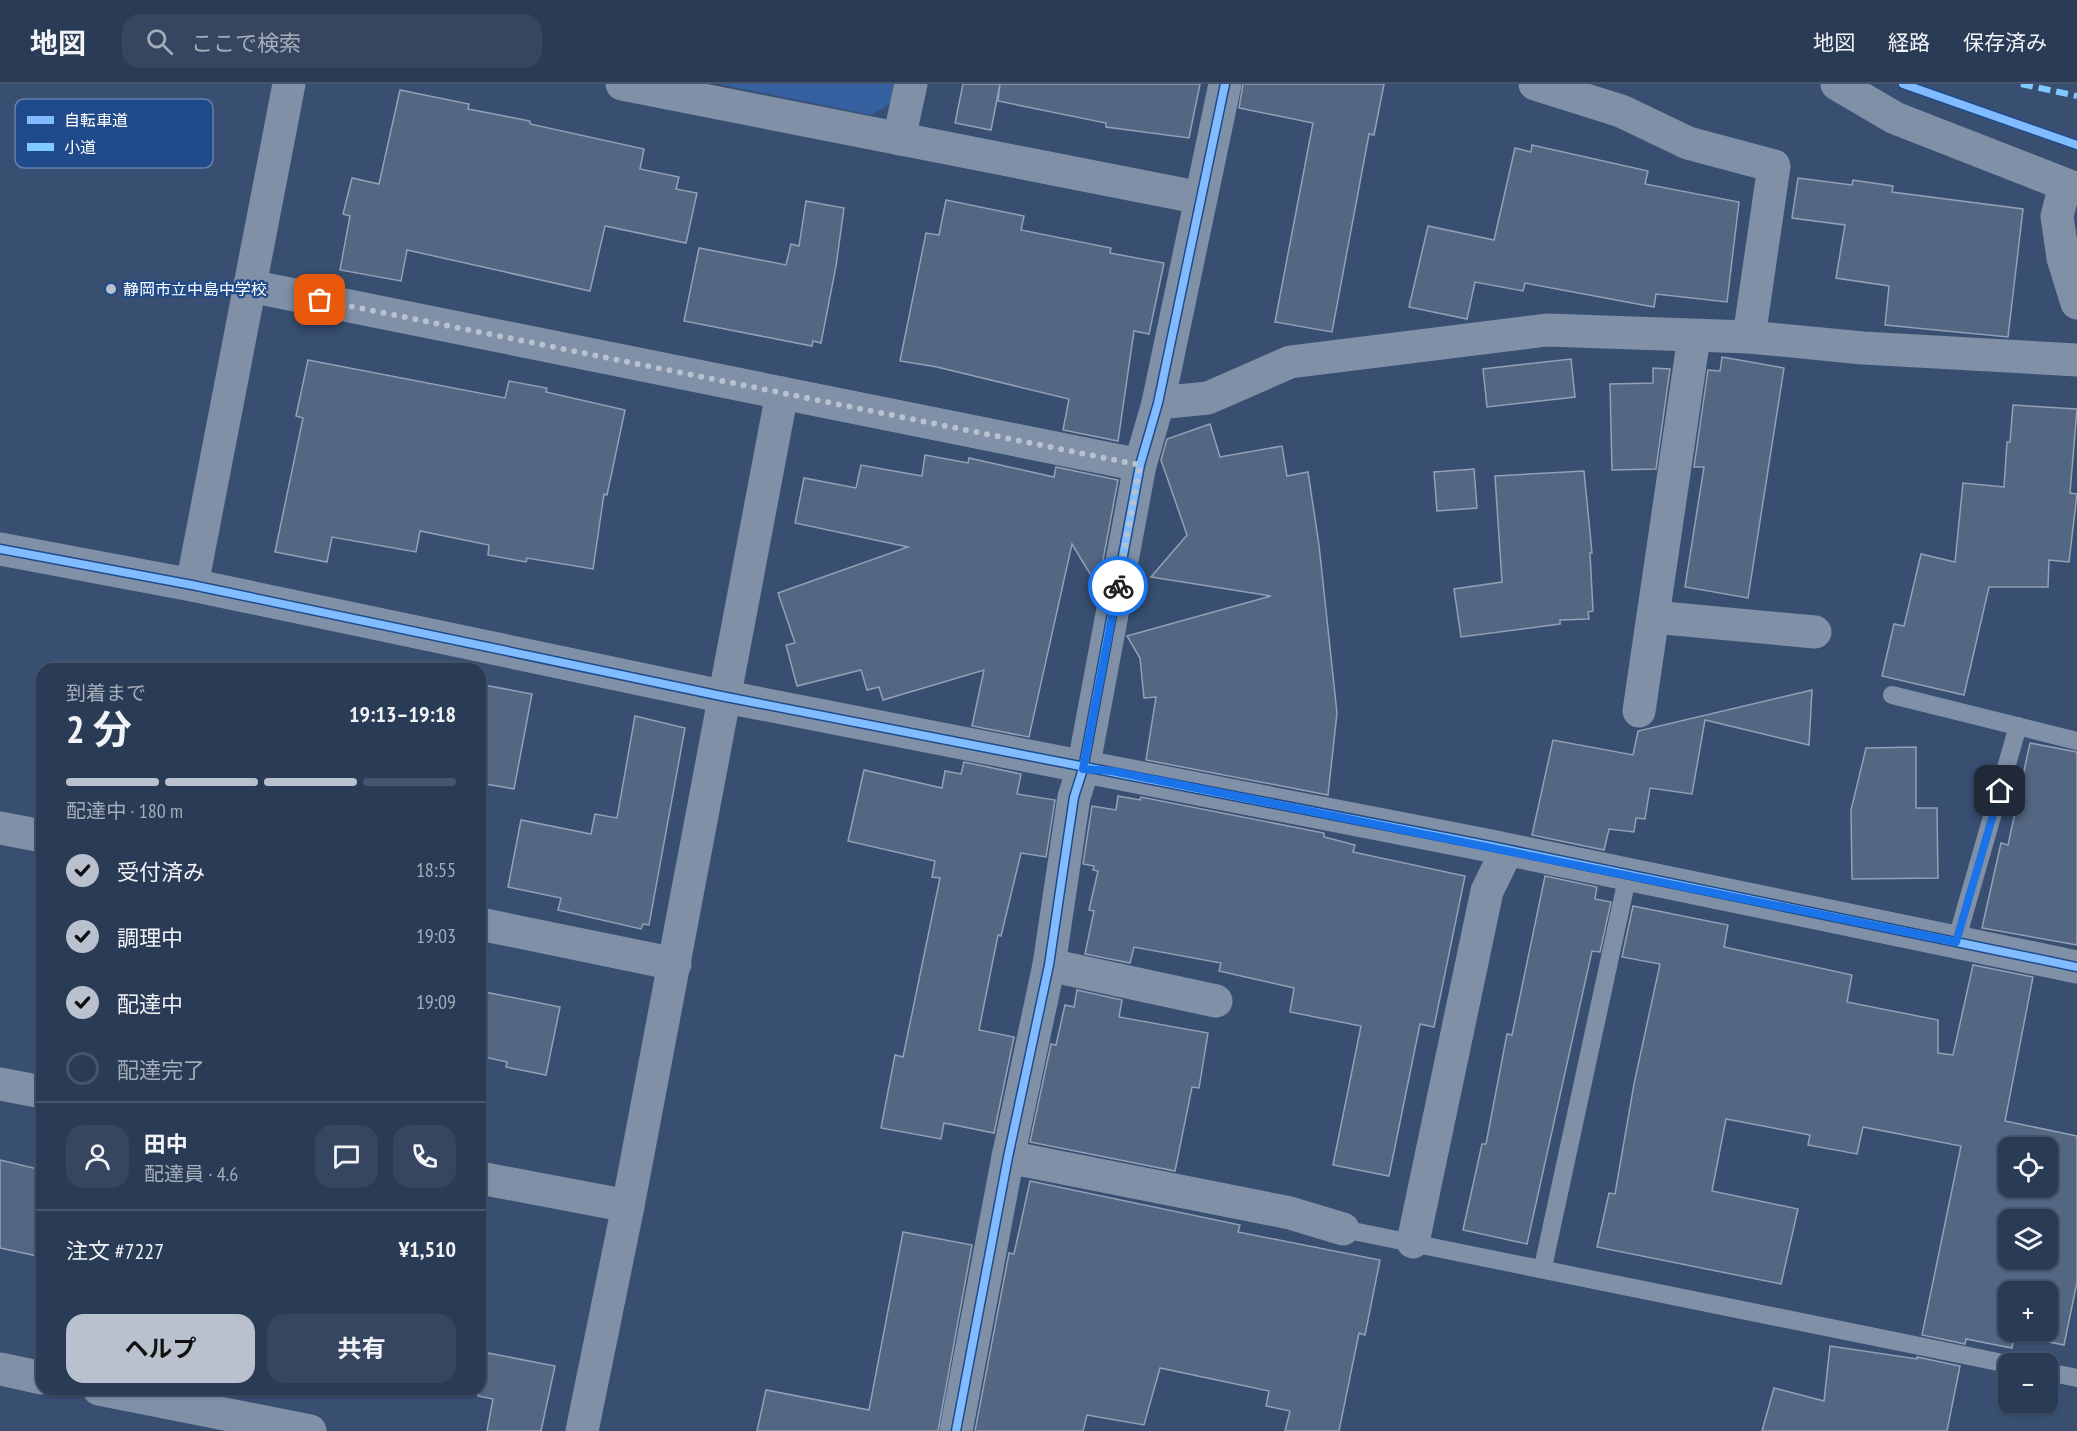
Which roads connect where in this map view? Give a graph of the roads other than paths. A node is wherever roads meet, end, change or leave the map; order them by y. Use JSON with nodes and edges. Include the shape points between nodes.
{"nodes":[{"id":1,"x":289,"y":84,"type":"edge"},
{"id":2,"x":622,"y":84,"type":"edge"},
{"id":3,"x":911,"y":84,"type":"edge"},
{"id":4,"x":1225,"y":84,"type":"edge"},
{"id":5,"x":1534,"y":84,"type":"edge"},
{"id":6,"x":1837,"y":84,"type":"edge"},
{"id":7,"x":899,"y":139,"type":"junction"},
{"id":8,"x":2071,"y":187,"type":"edge"},
{"id":9,"x":1201,"y":198,"type":"junction"},
{"id":10,"x":250,"y":286,"type":"junction"},
{"id":11,"x":2077,"y":303,"type":"edge"},
{"id":12,"x":1695,"y":337,"type":"junction"},
{"id":13,"x":1749,"y":337,"type":"junction"},
{"id":14,"x":2077,"y":360,"type":"edge"},
{"id":15,"x":782,"y":393,"type":"junction"},
{"id":16,"x":1158,"y":403,"type":"junction"},
{"id":17,"x":1140,"y":465,"type":"junction"},
{"id":18,"x":0,"y":549,"type":"edge"},
{"id":19,"x":192,"y":585,"type":"junction"},
{"id":20,"x":1653,"y":617,"type":"junction"},
{"id":21,"x":1815,"y":632,"type":"dead end"},
{"id":22,"x":1892,"y":695,"type":"dead end"},
{"id":23,"x":726,"y":697,"type":"junction"},
{"id":24,"x":1639,"y":711,"type":"dead end"},
{"id":25,"x":2018,"y":726,"type":"junction"},
{"id":26,"x":2077,"y":741,"type":"edge"},
{"id":27,"x":1083,"y":769,"type":"junction"},
{"id":28,"x":0,"y":828,"type":"edge"},
{"id":29,"x":36,"y":835,"type":"edge"},
{"id":30,"x":1507,"y":850,"type":"junction"},
{"id":31,"x":1629,"y":874,"type":"junction"},
{"id":32,"x":486,"y":925,"type":"edge"},
{"id":33,"x":1956,"y":942,"type":"junction"},
{"id":34,"x":675,"y":964,"type":"junction"},
{"id":35,"x":1049,"y":964,"type":"junction"},
{"id":36,"x":2077,"y":967,"type":"edge"},
{"id":37,"x":1216,"y":1001,"type":"dead end"},
{"id":38,"x":0,"y":1084,"type":"edge"},
{"id":39,"x":36,"y":1091,"type":"edge"},
{"id":40,"x":1008,"y":1157,"type":"junction"},
{"id":41,"x":486,"y":1179,"type":"edge"},
{"id":42,"x":628,"y":1206,"type":"junction"},
{"id":43,"x":1343,"y":1228,"type":"joint"},
{"id":44,"x":1413,"y":1242,"type":"junction"},
{"id":45,"x":1543,"y":1268,"type":"junction"},
{"id":46,"x":1998,"y":1362,"type":"edge"},
{"id":47,"x":0,"y":1369,"type":"edge"},
{"id":48,"x":2058,"y":1374,"type":"edge"},
{"id":49,"x":36,"y":1377,"type":"edge"},
{"id":50,"x":2077,"y":1378,"type":"edge"},
{"id":51,"x":129,"y":1395,"type":"edge"},
{"id":52,"x":310,"y":1431,"type":"edge"},
{"id":53,"x":582,"y":1431,"type":"edge"},
{"id":54,"x":956,"y":1431,"type":"edge"}],
"edges":[{"from":1,"to":10,"type":"street"},
{"from":2,"to":7,"type":"street"},
{"from":3,"to":7,"type":"street"},
{"from":4,"to":9,"type":"street"},
{"from":5,"to":13,"type":"street","via":[[1621,111],[1688,143],[1774,166]]},
{"from":6,"to":8,"type":"street","via":[[1895,118]]},
{"from":7,"to":9,"type":"street"},
{"from":8,"to":11,"type":"street","via":[[2056,216],[2063,258]]},
{"from":9,"to":16,"type":"street"},
{"from":10,"to":15,"type":"street"},
{"from":10,"to":19,"type":"street"},
{"from":12,"to":13,"type":"street"},
{"from":12,"to":16,"type":"street","via":[[1547,330],[1290,362],[1208,398]]},
{"from":12,"to":20,"type":"street"},
{"from":13,"to":14,"type":"street"},
{"from":15,"to":17,"type":"street"},
{"from":15,"to":23,"type":"street"},
{"from":16,"to":17,"type":"street"},
{"from":17,"to":27,"type":"street"},
{"from":18,"to":19,"type":"street"},
{"from":19,"to":23,"type":"street"},
{"from":20,"to":21,"type":"street"},
{"from":20,"to":24,"type":"street"},
{"from":22,"to":25,"type":"lane"},
{"from":23,"to":27,"type":"street"},
{"from":23,"to":34,"type":"street"},
{"from":25,"to":26,"type":"lane"},
{"from":25,"to":33,"type":"lane"},
{"from":27,"to":30,"type":"street","via":[[1112,771]]},
{"from":27,"to":35,"type":"street","via":[[1074,797]]},
{"from":28,"to":29,"type":"street"},
{"from":30,"to":31,"type":"street"},
{"from":30,"to":44,"type":"street","via":[[1488,891]]},
{"from":31,"to":33,"type":"street"},
{"from":31,"to":45,"type":"lane"},
{"from":32,"to":34,"type":"street"},
{"from":33,"to":36,"type":"street"},
{"from":34,"to":42,"type":"street"},
{"from":35,"to":37,"type":"street"},
{"from":35,"to":40,"type":"street"},
{"from":38,"to":39,"type":"street"},
{"from":40,"to":43,"type":"street","via":[[1290,1213]]},
{"from":40,"to":54,"type":"street"},
{"from":41,"to":42,"type":"street"},
{"from":42,"to":53,"type":"street"},
{"from":43,"to":44,"type":"lane"},
{"from":44,"to":45,"type":"lane"},
{"from":45,"to":46,"type":"lane"},
{"from":47,"to":49,"type":"street"},
{"from":48,"to":50,"type":"lane"},
{"from":51,"to":52,"type":"street"}]}
